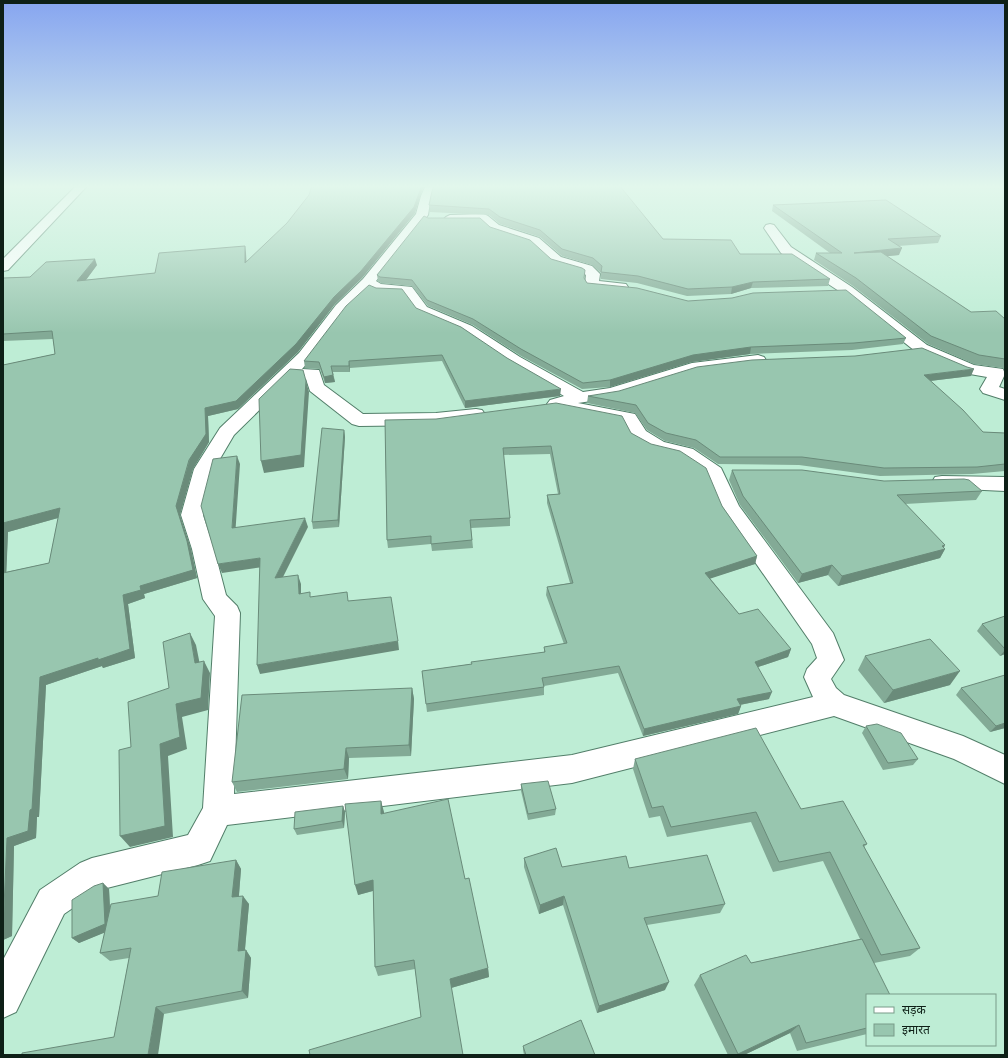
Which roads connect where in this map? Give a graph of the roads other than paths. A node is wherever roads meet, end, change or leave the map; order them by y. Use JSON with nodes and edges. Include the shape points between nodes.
{"nodes":[{"id":1,"x":35,"y":234,"type":"edge"},
{"id":2,"x":406,"y":234,"type":"edge"},
{"id":3,"x":515,"y":234,"type":"edge"},
{"id":4,"x":775,"y":234,"type":"edge"},
{"id":5,"x":3,"y":267,"type":"edge"},
{"id":6,"x":368,"y":282,"type":"junction"},
{"id":7,"x":637,"y":288,"type":"edge"},
{"id":8,"x":847,"y":290,"type":"junction"},
{"id":9,"x":825,"y":291,"type":"edge"},
{"id":10,"x":921,"y":348,"type":"junction"},
{"id":11,"x":898,"y":351,"type":"edge"},
{"id":12,"x":772,"y":360,"type":"edge"},
{"id":13,"x":287,"y":373,"type":"junction"},
{"id":14,"x":1005,"y":395,"type":"edge"},
{"id":15,"x":579,"y":397,"type":"junction"},
{"id":16,"x":496,"y":412,"type":"edge"},
{"id":17,"x":714,"y":472,"type":"junction"},
{"id":18,"x":737,"y":472,"type":"edge"},
{"id":19,"x":927,"y":482,"type":"edge"},
{"id":20,"x":1005,"y":484,"type":"edge"},
{"id":21,"x":834,"y":704,"type":"junction"},
{"id":22,"x":1005,"y":770,"type":"edge"},
{"id":23,"x":218,"y":811,"type":"junction"},
{"id":24,"x":3,"y":999,"type":"edge"}],
"edges":[{"from":1,"to":5,"type":"street"},
{"from":2,"to":6,"type":"street"},
{"from":3,"to":7,"type":"street","via":[[535,241],[556,260],[587,268],[593,274],[592,284]]},
{"from":4,"to":8,"type":"street","via":[[786,250]]},
{"from":6,"to":13,"type":"street","via":[[341,308],[305,356]]},
{"from":6,"to":15,"type":"street","via":[[377,288],[407,290],[422,310],[466,329]]},
{"from":8,"to":9,"type":"street"},
{"from":8,"to":10,"type":"street"},
{"from":10,"to":11,"type":"street"},
{"from":10,"to":14,"type":"street","via":[[970,369],[997,373],[989,389]]},
{"from":12,"to":15,"type":"street","via":[[750,360],[692,368],[659,380]]},
{"from":13,"to":16,"type":"street","via":[[313,374],[316,387],[359,420],[436,419]]},
{"from":13,"to":23,"type":"street","via":[[227,432],[204,469],[192,515],[215,599],[228,613]]},
{"from":15,"to":17,"type":"street","via":[[548,405],[629,418],[638,435],[658,446],[686,453]]},
{"from":17,"to":18,"type":"street"},
{"from":17,"to":21,"type":"street","via":[[729,508],[824,640],[831,660],[817,677],[826,696]]},
{"from":19,"to":20,"type":"street"},
{"from":21,"to":22,"type":"street","via":[[963,749]]},
{"from":21,"to":23,"type":"street","via":[[572,769]]},
{"from":23,"to":24,"type":"street","via":[[198,849],[92,875],[52,902]]}]}
